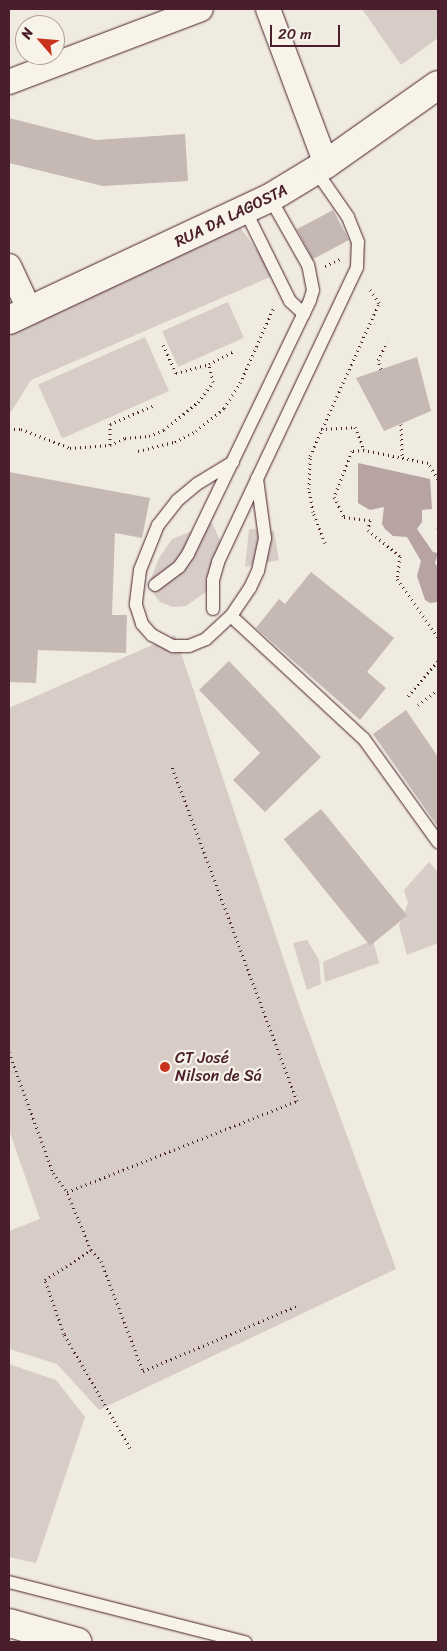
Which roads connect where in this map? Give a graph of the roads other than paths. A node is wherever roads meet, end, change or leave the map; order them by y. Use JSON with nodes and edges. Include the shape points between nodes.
{"nodes":[{"id":1,"x":200,"y":9,"type":"edge"},
{"id":2,"x":268,"y":9,"type":"edge"},
{"id":3,"x":9,"y":82,"type":"edge"},
{"id":4,"x":438,"y":85,"type":"edge"},
{"id":5,"x":321,"y":168,"type":"junction"},
{"id":6,"x":270,"y":198,"type":"junction"},
{"id":7,"x":246,"y":210,"type":"junction"},
{"id":8,"x":9,"y":266,"type":"edge"},
{"id":9,"x":304,"y":314,"type":"junction"},
{"id":10,"x":19,"y":315,"type":"edge"},
{"id":11,"x":233,"y":462,"type":"junction"},
{"id":12,"x":257,"y":479,"type":"junction"},
{"id":13,"x":154,"y":585,"type":"dead end"},
{"id":14,"x":213,"y":609,"type":"dead end"},
{"id":15,"x":231,"y":616,"type":"junction"},
{"id":16,"x":438,"y":842,"type":"edge"},
{"id":17,"x":9,"y":1582,"type":"edge"},
{"id":18,"x":9,"y":1623,"type":"edge"},
{"id":19,"x":77,"y":1642,"type":"edge"},
{"id":20,"x":245,"y":1642,"type":"edge"}],
"edges":[{"from":1,"to":3,"type":"street"},
{"from":2,"to":5,"type":"street"},
{"from":4,"to":5,"type":"street","name":"RUA DA LAGOSTA"},
{"from":5,"to":6,"type":"street","name":"RUA DA LAGOSTA"},
{"from":5,"to":12,"type":"lane","via":[[358,242],[357,267]]},
{"from":6,"to":7,"type":"street","name":"RUA DA LAGOSTA"},
{"from":6,"to":9,"type":"lane","via":[[308,265],[312,290]]},
{"from":7,"to":9,"type":"lane","via":[[290,301]]},
{"from":7,"to":10,"type":"street","name":"RUA DA LAGOSTA"},
{"from":8,"to":10,"type":"street"},
{"from":9,"to":11,"type":"lane"},
{"from":11,"to":13,"type":"lane","via":[[188,554],[179,567]]},
{"from":11,"to":15,"type":"lane","via":[[186,492],[158,525],[140,570],[136,604],[142,624],[152,635],[173,646],[189,646],[206,639]]},
{"from":12,"to":14,"type":"lane","via":[[218,562],[213,580]]},
{"from":12,"to":15,"type":"lane","via":[[265,538],[262,556],[250,588]]},
{"from":15,"to":16,"type":"lane","via":[[359,733]]},
{"from":17,"to":20,"type":"lane"},
{"from":18,"to":19,"type":"street"}]}
